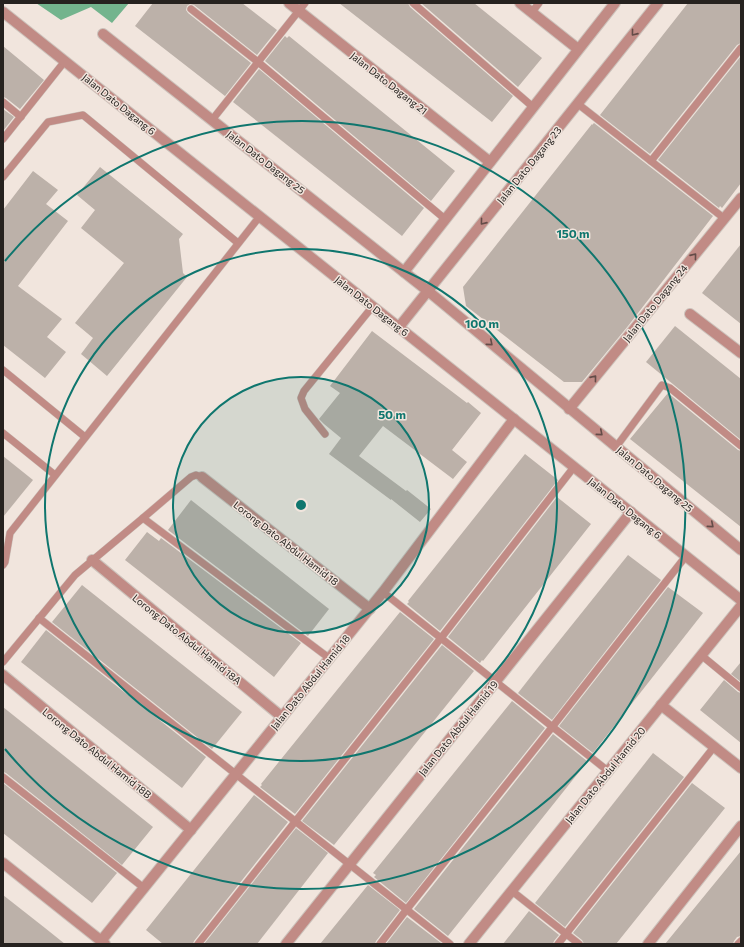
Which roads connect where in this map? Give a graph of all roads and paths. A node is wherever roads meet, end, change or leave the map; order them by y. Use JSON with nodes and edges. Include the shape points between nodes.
{"nodes":[{"id":1,"x":289,"y":3,"type":"edge"},
{"id":2,"x":413,"y":3,"type":"edge"},
{"id":3,"x":520,"y":3,"type":"edge"},
{"id":4,"x":539,"y":3,"type":"edge"},
{"id":5,"x":615,"y":3,"type":"edge"},
{"id":6,"x":658,"y":3,"type":"edge"},
{"id":7,"x":302,"y":7,"type":"edge"},
{"id":8,"x":191,"y":9,"type":"dead end"},
{"id":9,"x":3,"y":12,"type":"edge"},
{"id":10,"x":532,"y":12,"type":"junction"},
{"id":11,"x":103,"y":34,"type":"dead end"},
{"id":12,"x":741,"y":48,"type":"edge"},
{"id":13,"x":578,"y":49,"type":"junction"},
{"id":14,"x":65,"y":61,"type":"junction"},
{"id":15,"x":258,"y":62,"type":"junction"},
{"id":16,"x":3,"y":102,"type":"edge"},
{"id":17,"x":578,"y":104,"type":"junction"},
{"id":18,"x":533,"y":107,"type":"junction"},
{"id":19,"x":21,"y":117,"type":"junction"},
{"id":20,"x":212,"y":120,"type":"junction"},
{"id":21,"x":3,"y":139,"type":"edge"},
{"id":22,"x":651,"y":161,"type":"junction"},
{"id":23,"x":490,"y":162,"type":"junction"},
{"id":24,"x":3,"y":177,"type":"edge"},
{"id":25,"x":741,"y":198,"type":"edge"},
{"id":26,"x":260,"y":216,"type":"junction"},
{"id":27,"x":445,"y":219,"type":"junction"},
{"id":28,"x":724,"y":219,"type":"junction"},
{"id":29,"x":238,"y":243,"type":"junction"},
{"id":30,"x":404,"y":272,"type":"junction"},
{"id":31,"x":428,"y":291,"type":"junction"},
{"id":32,"x":373,"y":306,"type":"junction"},
{"id":33,"x":690,"y":314,"type":"dead end"},
{"id":34,"x":399,"y":327,"type":"junction"},
{"id":35,"x":741,"y":353,"type":"edge"},
{"id":36,"x":3,"y":370,"type":"edge"},
{"id":37,"x":569,"y":408,"type":"junction"},
{"id":38,"x":514,"y":418,"type":"junction"},
{"id":39,"x":3,"y":433,"type":"edge"},
{"id":40,"x":325,"y":434,"type":"dead end"},
{"id":41,"x":86,"y":437,"type":"junction"},
{"id":42,"x":741,"y":446,"type":"edge"},
{"id":43,"x":616,"y":447,"type":"junction"},
{"id":44,"x":574,"y":467,"type":"junction"},
{"id":45,"x":55,"y":475,"type":"junction"},
{"id":46,"x":202,"y":476,"type":"joint"},
{"id":47,"x":631,"y":512,"type":"junction"},
{"id":48,"x":143,"y":518,"type":"junction"},
{"id":49,"x":5,"y":546,"type":"edge"},
{"id":50,"x":741,"y":550,"type":"edge"},
{"id":51,"x":686,"y":556,"type":"junction"},
{"id":52,"x":92,"y":560,"type":"junction"},
{"id":53,"x":3,"y":565,"type":"edge"},
{"id":54,"x":383,"y":592,"type":"junction"},
{"id":55,"x":741,"y":600,"type":"edge"},
{"id":56,"x":741,"y":606,"type":"edge"},
{"id":57,"x":370,"y":608,"type":"junction"},
{"id":58,"x":39,"y":618,"type":"junction"},
{"id":59,"x":441,"y":638,"type":"junction"},
{"id":60,"x":701,"y":655,"type":"junction"},
{"id":61,"x":330,"y":658,"type":"junction"},
{"id":62,"x":3,"y":662,"type":"edge"},
{"id":63,"x":3,"y":675,"type":"edge"},
{"id":64,"x":496,"y":681,"type":"junction"},
{"id":65,"x":741,"y":688,"type":"edge"},
{"id":66,"x":661,"y":705,"type":"junction"},
{"id":67,"x":282,"y":717,"type":"junction"},
{"id":68,"x":553,"y":726,"type":"junction"},
{"id":69,"x":714,"y":747,"type":"junction"},
{"id":70,"x":741,"y":768,"type":"edge"},
{"id":71,"x":608,"y":771,"type":"junction"},
{"id":72,"x":236,"y":774,"type":"junction"},
{"id":73,"x":3,"y":777,"type":"edge"},
{"id":74,"x":296,"y":822,"type":"junction"},
{"id":75,"x":741,"y":826,"type":"edge"},
{"id":76,"x":191,"y":830,"type":"junction"},
{"id":77,"x":3,"y":863,"type":"edge"},
{"id":78,"x":350,"y":864,"type":"junction"},
{"id":79,"x":144,"y":888,"type":"junction"},
{"id":80,"x":512,"y":891,"type":"junction"},
{"id":81,"x":407,"y":909,"type":"junction"},
{"id":82,"x":566,"y":934,"type":"junction"},
{"id":83,"x":741,"y":941,"type":"edge"},
{"id":84,"x":103,"y":942,"type":"edge"},
{"id":85,"x":198,"y":944,"type":"edge"},
{"id":86,"x":286,"y":944,"type":"edge"},
{"id":87,"x":380,"y":944,"type":"edge"},
{"id":88,"x":450,"y":944,"type":"edge"},
{"id":89,"x":469,"y":944,"type":"edge"},
{"id":90,"x":558,"y":944,"type":"edge"},
{"id":91,"x":579,"y":944,"type":"edge"},
{"id":92,"x":648,"y":944,"type":"edge"},
{"id":93,"x":738,"y":944,"type":"edge"}],
"edges":[{"from":1,"to":7,"type":"street","name":"Jalan Dato Dagang 21"},
{"from":2,"to":18,"type":"lane"},
{"from":3,"to":10,"type":"street"},
{"from":4,"to":10,"type":"lane"},
{"from":5,"to":13,"type":"street"},
{"from":6,"to":17,"type":"street","name":"Jalan Dato Dagang 23","one_way":true},
{"from":7,"to":15,"type":"lane"},
{"from":7,"to":23,"type":"street","name":"Jalan Dato Dagang 21"},
{"from":8,"to":15,"type":"lane"},
{"from":9,"to":14,"type":"street","name":"Jalan Dato Dagang 6"},
{"from":10,"to":13,"type":"street"},
{"from":11,"to":20,"type":"street","name":"Jalan Dato Dagang 25"},
{"from":12,"to":22,"type":"lane"},
{"from":13,"to":18,"type":"street"},
{"from":14,"to":19,"type":"lane"},
{"from":14,"to":26,"type":"street","name":"Jalan Dato Dagang 6"},
{"from":15,"to":20,"type":"lane"},
{"from":15,"to":27,"type":"lane"},
{"from":16,"to":19,"type":"lane"},
{"from":17,"to":22,"type":"lane"},
{"from":17,"to":31,"type":"street","name":"Jalan Dato Dagang 23","one_way":true},
{"from":18,"to":23,"type":"street"},
{"from":19,"to":21,"type":"lane"},
{"from":20,"to":30,"type":"street","name":"Jalan Dato Dagang 25"},
{"from":22,"to":28,"type":"lane"},
{"from":23,"to":27,"type":"street"},
{"from":24,"to":29,"type":"lane","via":[[48,122],[83,115]]},
{"from":25,"to":28,"type":"street","name":"Jalan Dato Dagang 24"},
{"from":26,"to":29,"type":"lane"},
{"from":26,"to":32,"type":"street","name":"Jalan Dato Dagang 6"},
{"from":27,"to":30,"type":"street"},
{"from":37,"to":28,"type":"street","name":"Jalan Dato Dagang 24","one_way":true},
{"from":29,"to":41,"type":"lane"},
{"from":30,"to":31,"type":"street","name":"Jalan Dato Dagang 25"},
{"from":31,"to":34,"type":"street","name":"Jalan Dato Dagang 23"},
{"from":31,"to":37,"type":"street","name":"Jalan Dato Dagang 25","one_way":true},
{"from":32,"to":34,"type":"street","name":"Jalan Dato Dagang 6"},
{"from":32,"to":40,"type":"lane","via":[[301,398],[305,409]]},
{"from":33,"to":35,"type":"street"},
{"from":34,"to":38,"type":"street","name":"Jalan Dato Dagang 6"},
{"from":36,"to":41,"type":"lane"},
{"from":37,"to":43,"type":"street","name":"Jalan Dato Dagang 25","one_way":true},
{"from":38,"to":44,"type":"street","name":"Jalan Dato Dagang 6"},
{"from":38,"to":54,"type":"street","name":"Jalan Dato Abdul Hamid 18"},
{"from":39,"to":45,"type":"lane"},
{"from":41,"to":45,"type":"lane"},
{"from":42,"to":43,"type":"lane","via":[[670,388],[662,385]]},
{"from":43,"to":50,"type":"street","name":"Jalan Dato Dagang 25","one_way":true},
{"from":44,"to":47,"type":"street","name":"Jalan Dato Dagang 6"},
{"from":44,"to":59,"type":"lane"},
{"from":45,"to":49,"type":"lane","via":[[10,533]]},
{"from":46,"to":48,"type":"lane","via":[[191,477]]},
{"from":46,"to":57,"type":"street","name":"Lorong Dato Abdul Hamid 18"},
{"from":47,"to":51,"type":"street","name":"Jalan Dato Dagang 6"},
{"from":47,"to":64,"type":"street","name":"Jalan Dato Abdul Hamid 19"},
{"from":48,"to":52,"type":"lane"},
{"from":48,"to":61,"type":"lane"},
{"from":49,"to":53,"type":"lane"},
{"from":51,"to":55,"type":"street","name":"Jalan Dato Dagang 6"},
{"from":51,"to":68,"type":"lane"},
{"from":52,"to":58,"type":"lane","via":[[75,574]]},
{"from":52,"to":67,"type":"street","name":"Lorong Dato Abdul Hamid 18A"},
{"from":54,"to":57,"type":"street","name":"Jalan Dato Abdul Hamid 18"},
{"from":54,"to":59,"type":"lane"},
{"from":56,"to":60,"type":"street","name":"Jalan Dato Abdul Hamid 20"},
{"from":57,"to":61,"type":"street","name":"Jalan Dato Abdul Hamid 18"},
{"from":58,"to":62,"type":"lane"},
{"from":58,"to":72,"type":"lane"},
{"from":59,"to":64,"type":"lane"},
{"from":59,"to":74,"type":"lane"},
{"from":60,"to":65,"type":"lane"},
{"from":60,"to":66,"type":"street","name":"Jalan Dato Abdul Hamid 20"},
{"from":61,"to":67,"type":"street","name":"Jalan Dato Abdul Hamid 18"},
{"from":63,"to":76,"type":"street","name":"Lorong Dato Abdul Hamid 18B"},
{"from":64,"to":68,"type":"lane"},
{"from":64,"to":78,"type":"street","name":"Jalan Dato Abdul Hamid 19"},
{"from":66,"to":69,"type":"street"},
{"from":66,"to":71,"type":"street","name":"Jalan Dato Abdul Hamid 20"},
{"from":67,"to":72,"type":"street","name":"Jalan Dato Abdul Hamid 18"},
{"from":68,"to":71,"type":"lane"},
{"from":68,"to":81,"type":"lane"},
{"from":69,"to":70,"type":"street"},
{"from":69,"to":82,"type":"lane"},
{"from":71,"to":80,"type":"street","name":"Jalan Dato Abdul Hamid 20"},
{"from":72,"to":74,"type":"lane"},
{"from":72,"to":76,"type":"street","name":"Jalan Dato Abdul Hamid 18"},
{"from":73,"to":79,"type":"lane"},
{"from":74,"to":78,"type":"lane"},
{"from":74,"to":85,"type":"lane"},
{"from":75,"to":92,"type":"street"},
{"from":76,"to":79,"type":"street","name":"Jalan Dato Abdul Hamid 18"},
{"from":77,"to":84,"type":"street"},
{"from":78,"to":81,"type":"lane"},
{"from":78,"to":86,"type":"street","name":"Jalan Dato Abdul Hamid 19"},
{"from":79,"to":84,"type":"street","name":"Jalan Dato Abdul Hamid 18"},
{"from":80,"to":82,"type":"lane"},
{"from":80,"to":89,"type":"street","name":"Jalan Dato Abdul Hamid 20"},
{"from":81,"to":87,"type":"lane"},
{"from":81,"to":88,"type":"lane"},
{"from":82,"to":90,"type":"lane"},
{"from":82,"to":91,"type":"lane"},
{"from":83,"to":93,"type":"lane"}]}
